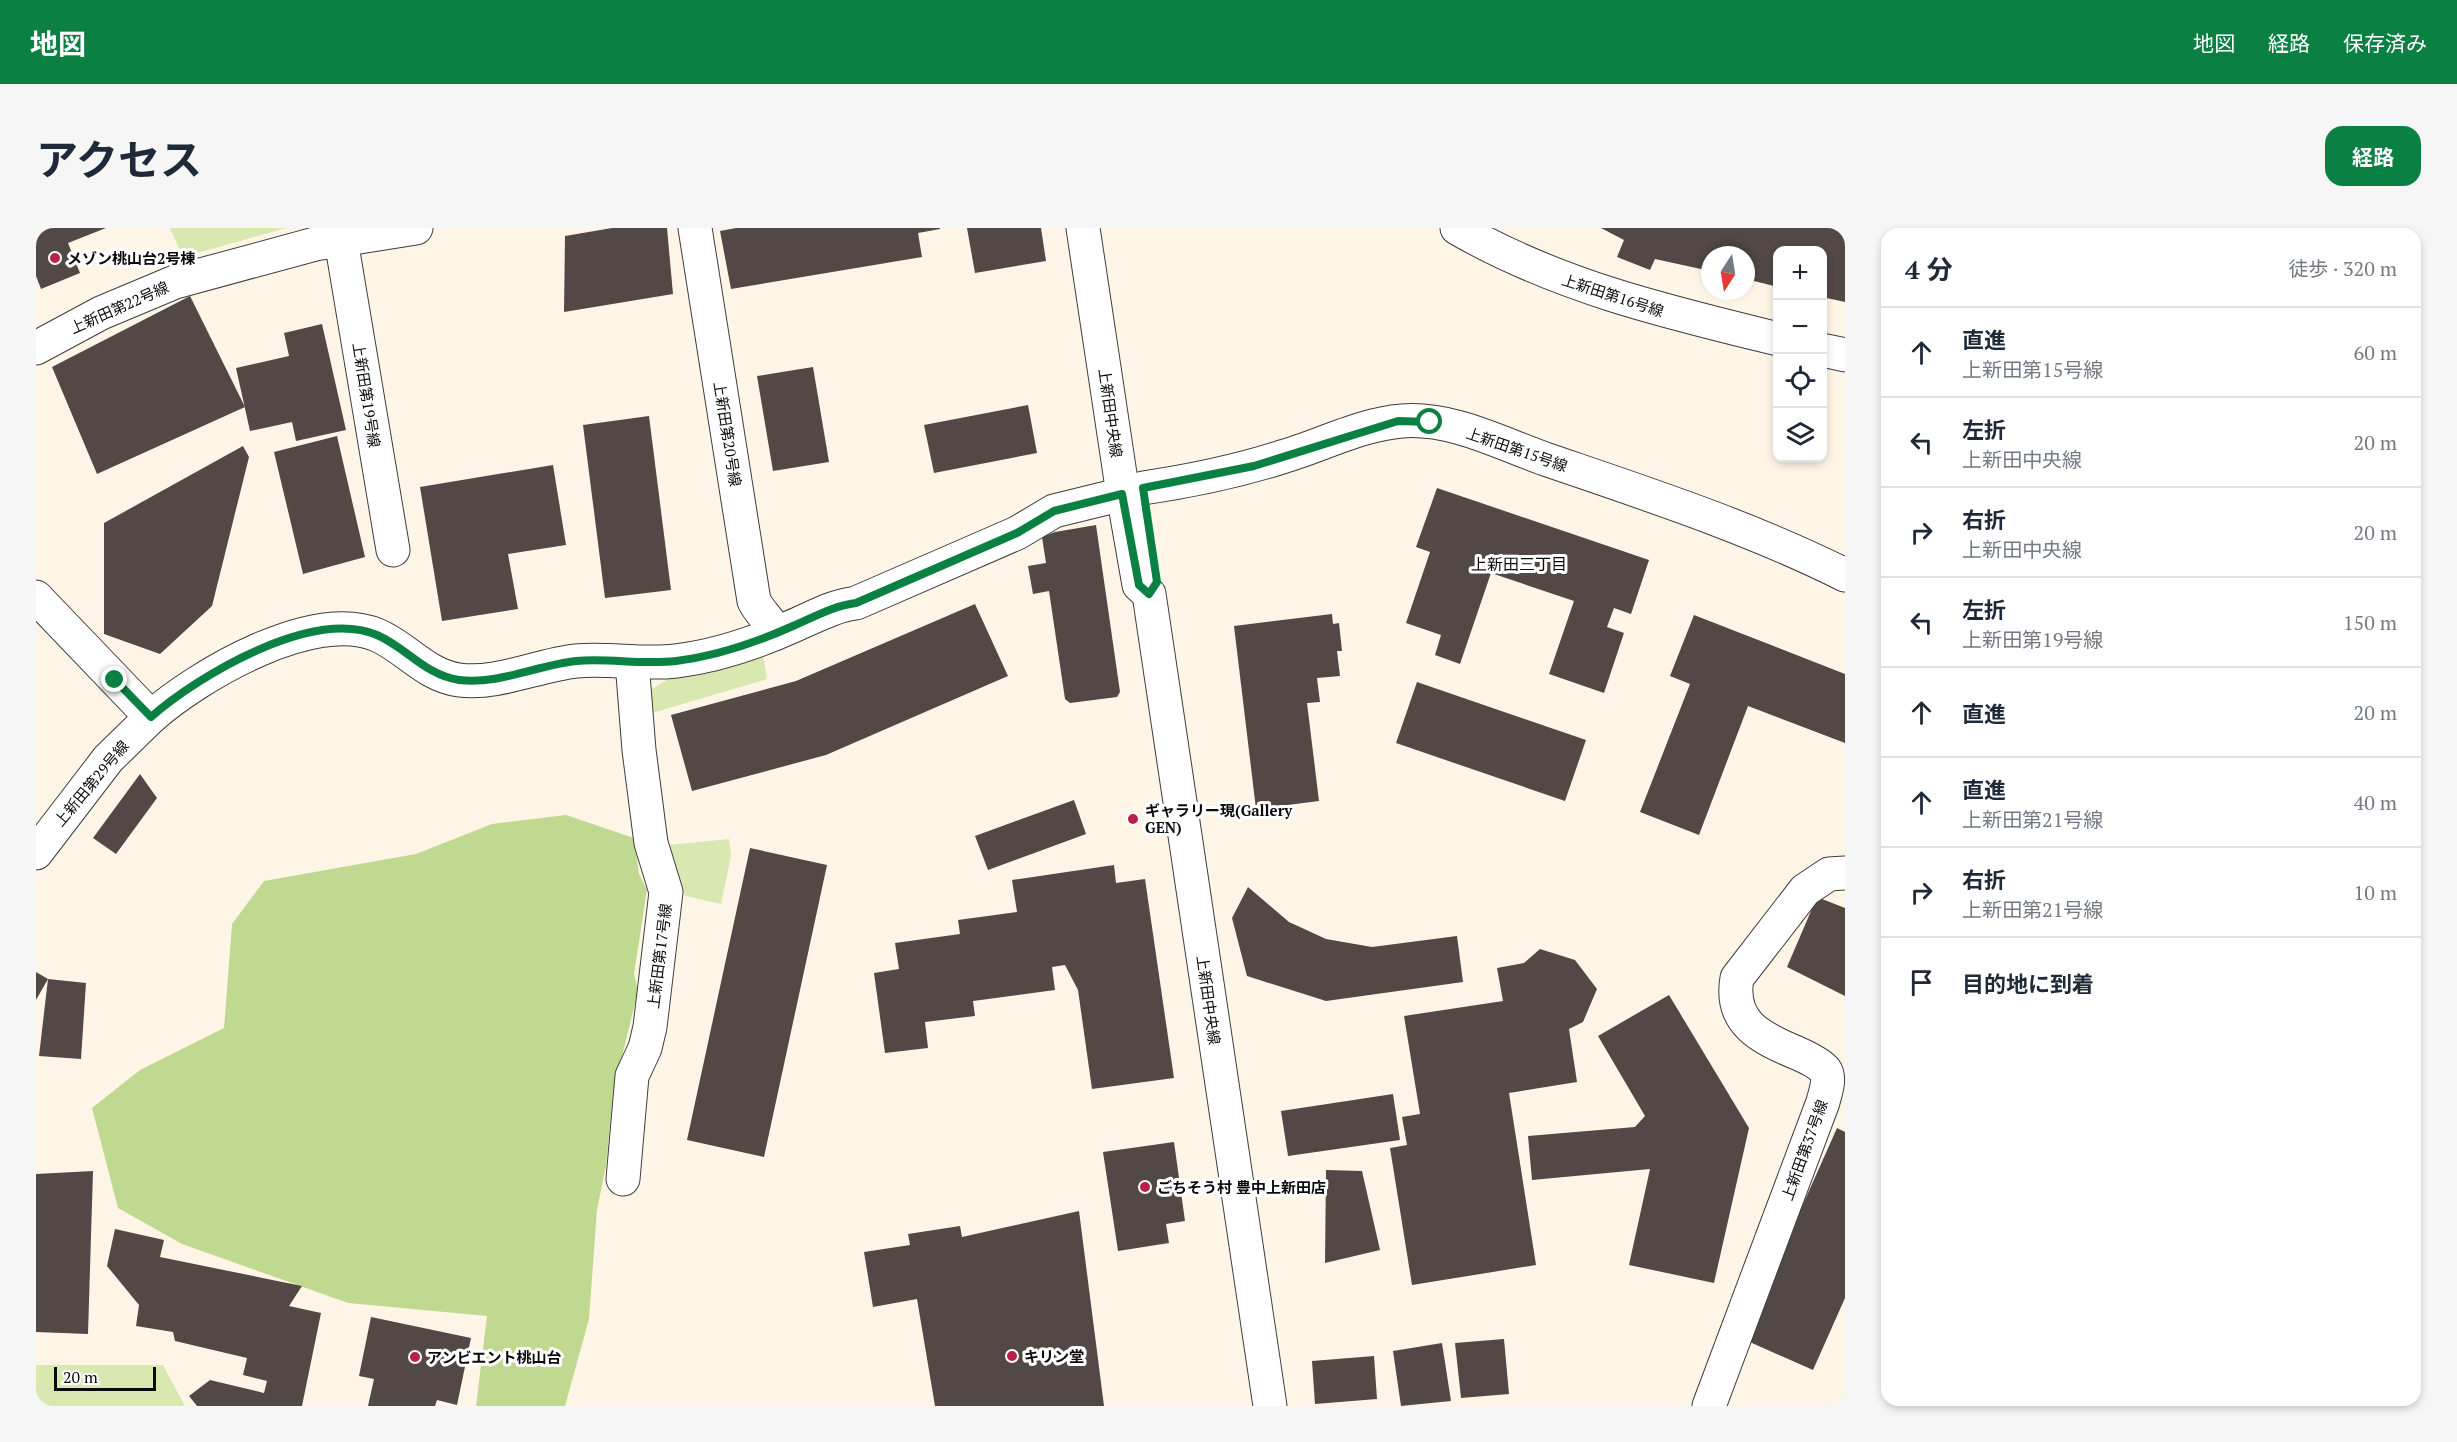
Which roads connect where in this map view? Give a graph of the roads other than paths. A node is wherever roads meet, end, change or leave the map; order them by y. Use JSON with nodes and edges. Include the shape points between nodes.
{"nodes":[{"id":1,"x":416,"y":228,"type":"edge"},
{"id":2,"x":695,"y":228,"type":"edge"},
{"id":3,"x":1083,"y":228,"type":"edge"},
{"id":4,"x":1105,"y":228,"type":"edge"},
{"id":5,"x":1457,"y":228,"type":"edge"},
{"id":6,"x":341,"y":240,"type":"junction"},
{"id":7,"x":1773,"y":338,"type":"edge"},
{"id":8,"x":36,"y":348,"type":"edge"},
{"id":9,"x":1827,"y":351,"type":"edge"},
{"id":10,"x":1845,"y":355,"type":"edge"},
{"id":11,"x":1133,"y":491,"type":"junction"},
{"id":12,"x":393,"y":550,"type":"dead end"},
{"id":13,"x":1845,"y":575,"type":"edge"},
{"id":14,"x":36,"y":597,"type":"edge"},
{"id":15,"x":776,"y":633,"type":"junction"},
{"id":16,"x":632,"y":662,"type":"junction"},
{"id":17,"x":151,"y":717,"type":"junction"},
{"id":18,"x":36,"y":853,"type":"edge"},
{"id":19,"x":1845,"y":873,"type":"edge"},
{"id":20,"x":623,"y":1179,"type":"dead end"},
{"id":21,"x":1706,"y":1405,"type":"edge"},
{"id":22,"x":1270,"y":1406,"type":"edge"}],
"edges":[{"from":1,"to":6,"type":"street","name":"上新田第22号線"},
{"from":2,"to":15,"type":"street","name":"上新田第20号線","via":[[754,601]]},
{"from":3,"to":11,"type":"street","name":"上新田中央線"},
{"from":4,"to":11,"type":"street","name":"上新田中央線"},
{"from":5,"to":7,"type":"street","name":"上新田第16号線","via":[[1495,250],[1591,289]]},
{"from":6,"to":8,"type":"street","name":"上新田第22号線","via":[[225,267],[147,292]]},
{"from":6,"to":12,"type":"street","name":"上新田第19号線"},
{"from":9,"to":10,"type":"street"},
{"from":11,"to":13,"type":"street","name":"上新田第15号線","via":[[1254,466],[1398,421],[1430,422],[1499,441],[1688,507]]},
{"from":11,"to":15,"type":"street","via":[[1054,511],[1017,533]]},
{"from":11,"to":22,"type":"street","name":"上新田中央線","via":[[1157,582],[1149,594]]},
{"from":14,"to":17,"type":"street"},
{"from":15,"to":16,"type":"street","via":[[702,657]]},
{"from":16,"to":17,"type":"street","name":"上新田第29号線","via":[[572,662],[471,681],[445,677],[393,643],[360,629],[335,628],[311,632],[238,660],[207,675]]},
{"from":16,"to":20,"type":"street","name":"上新田第17号線","via":[[649,832],[666,892],[650,1027],[632,1076]]},
{"from":17,"to":18,"type":"street","name":"上新田第29号線","via":[[108,759]]},
{"from":19,"to":21,"type":"street","name":"上新田第37号線","via":[[1829,874],[1805,890],[1737,978],[1734,996],[1746,1021],[1768,1041],[1817,1064],[1827,1078],[1823,1102]]}]}
